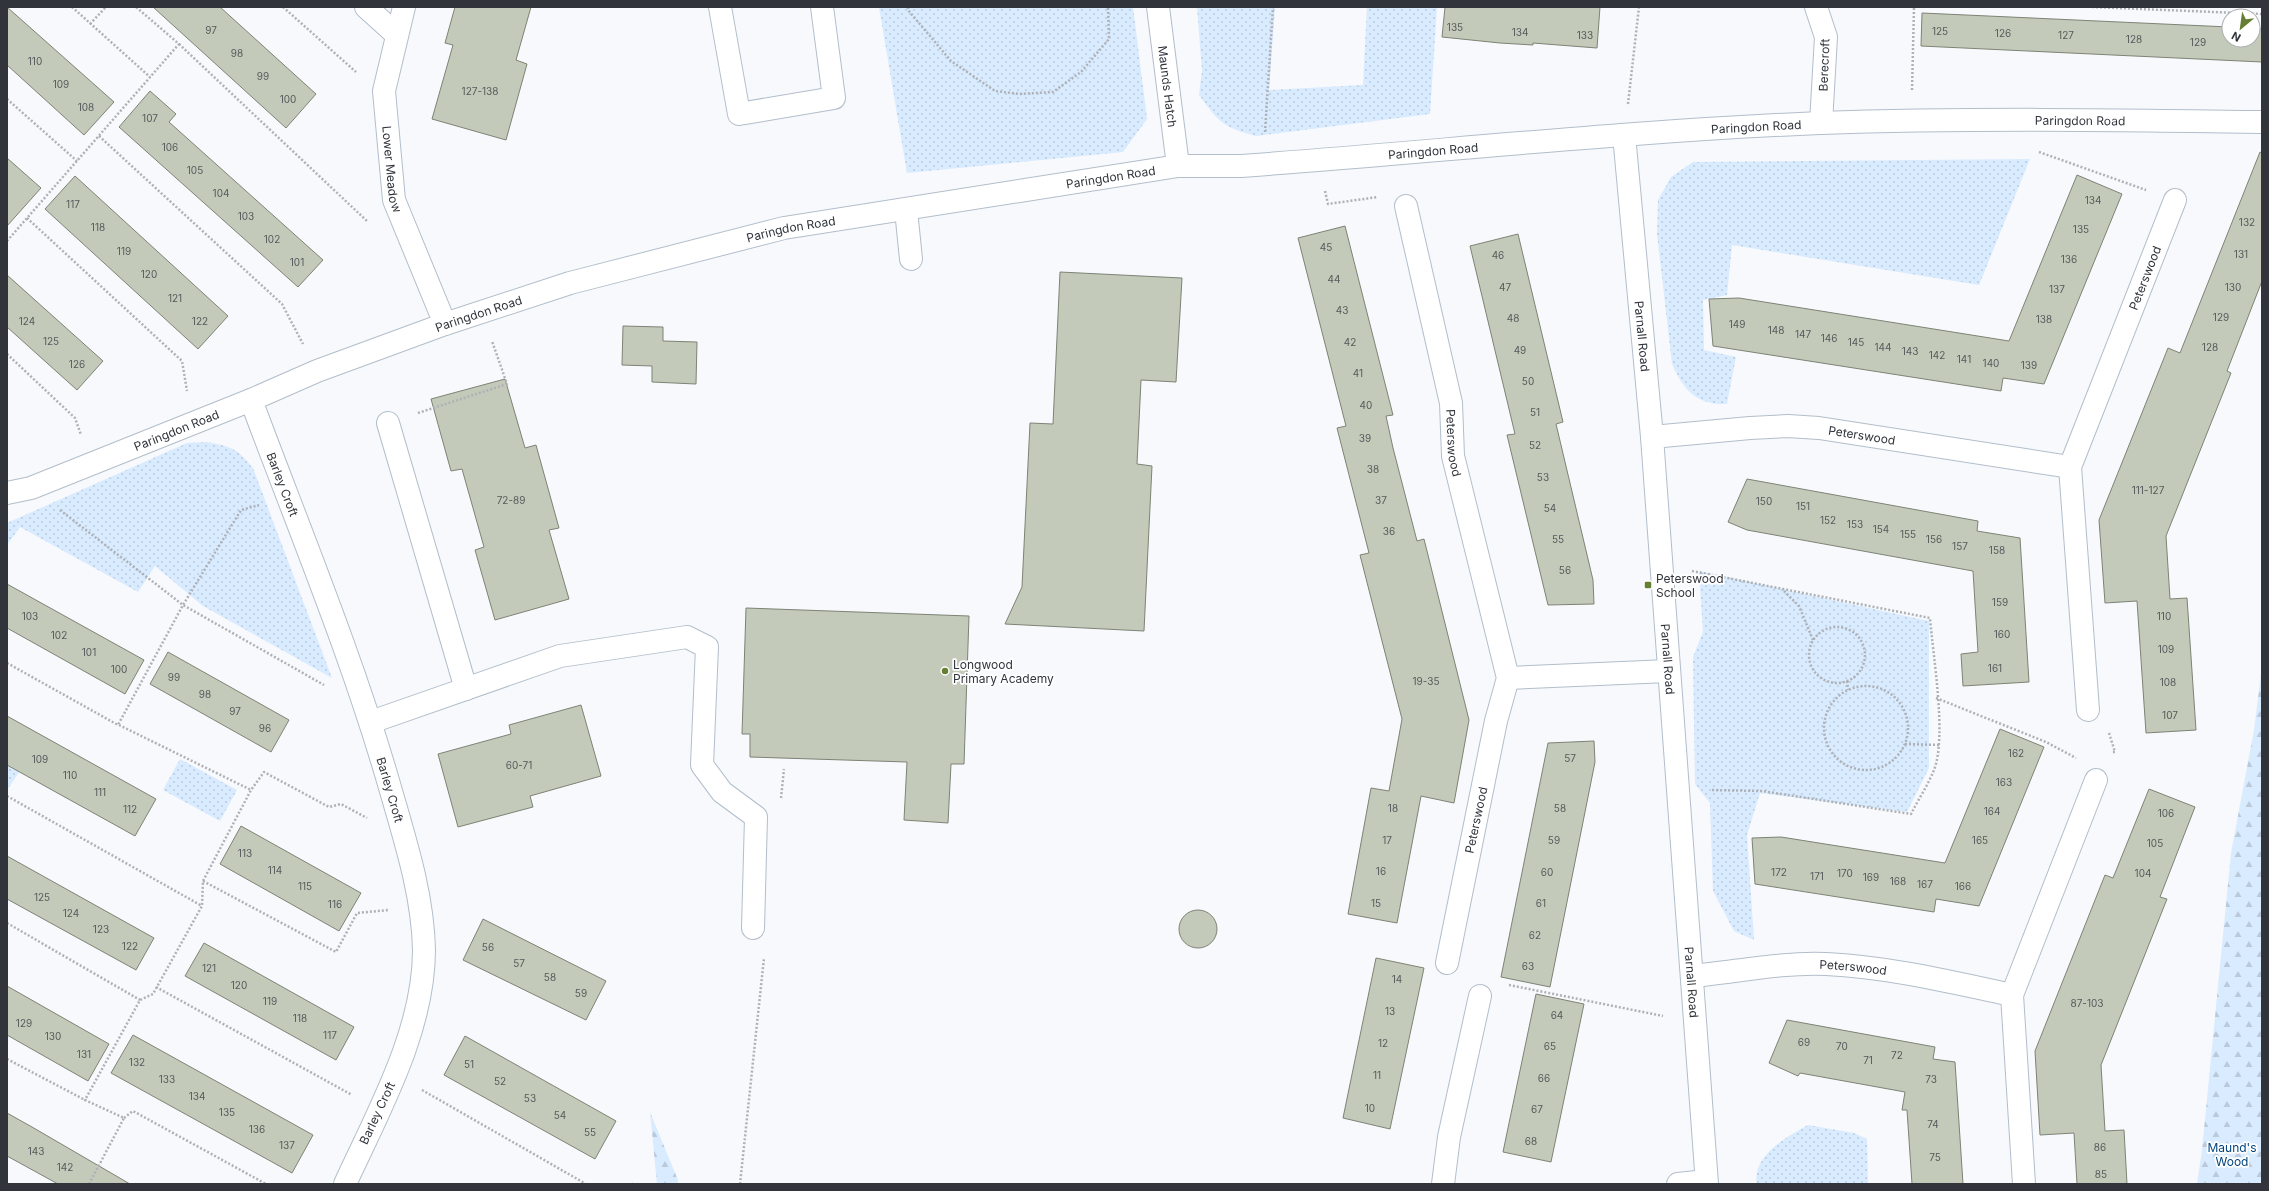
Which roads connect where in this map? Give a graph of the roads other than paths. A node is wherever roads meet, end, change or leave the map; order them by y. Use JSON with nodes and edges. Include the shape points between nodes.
{"nodes":[{"id":1,"x":366,"y":7,"type":"edge"},
{"id":2,"x":404,"y":7,"type":"edge"},
{"id":3,"x":720,"y":7,"type":"edge"},
{"id":4,"x":822,"y":7,"type":"edge"},
{"id":5,"x":1158,"y":7,"type":"edge"},
{"id":6,"x":1816,"y":7,"type":"edge"},
{"id":7,"x":397,"y":35,"type":"junction"},
{"id":8,"x":2262,"y":122,"type":"edge"},
{"id":9,"x":1821,"y":123,"type":"junction"},
{"id":10,"x":1624,"y":135,"type":"junction"},
{"id":11,"x":1178,"y":166,"type":"junction"},
{"id":12,"x":2175,"y":200,"type":"road end"},
{"id":13,"x":1406,"y":206,"type":"dead end"},
{"id":14,"x":906,"y":210,"type":"junction"},
{"id":15,"x":911,"y":259,"type":"dead end"},
{"id":16,"x":445,"y":324,"type":"junction"},
{"id":17,"x":251,"y":400,"type":"junction"},
{"id":18,"x":388,"y":423,"type":"road end"},
{"id":19,"x":1652,"y":437,"type":"junction"},
{"id":20,"x":2070,"y":467,"type":"junction"},
{"id":21,"x":7,"y":494,"type":"edge"},
{"id":22,"x":1668,"y":671,"type":"junction"},
{"id":23,"x":1508,"y":678,"type":"junction"},
{"id":24,"x":466,"y":689,"type":"junction"},
{"id":25,"x":2088,"y":710,"type":"road end"},
{"id":26,"x":371,"y":722,"type":"junction"},
{"id":27,"x":2095,"y":774,"type":"road end"},
{"id":28,"x":753,"y":928,"type":"dead end"},
{"id":29,"x":1446,"y":963,"type":"dead end"},
{"id":30,"x":1692,"y":976,"type":"junction"},
{"id":31,"x":2012,"y":995,"type":"junction"},
{"id":32,"x":1480,"y":996,"type":"dead end"},
{"id":33,"x":1707,"y":1182,"type":"edge"},
{"id":34,"x":345,"y":1184,"type":"edge"},
{"id":35,"x":1442,"y":1184,"type":"edge"},
{"id":36,"x":1678,"y":1184,"type":"edge"},
{"id":37,"x":2024,"y":1184,"type":"edge"}],
"edges":[{"from":1,"to":7,"type":"street"},
{"from":2,"to":7,"type":"street","name":"Lower Meadow"},
{"from":3,"to":4,"type":"street","via":[[739,114],[834,98]]},
{"from":5,"to":11,"type":"street","name":"Maunds Hatch"},
{"from":6,"to":9,"type":"street","name":"Berecroft","via":[[1826,37]]},
{"from":7,"to":16,"type":"street","name":"Lower Meadow","via":[[384,91],[394,200]]},
{"from":8,"to":9,"type":"street","name":"Paringdon Road"},
{"from":9,"to":10,"type":"street","name":"Paringdon Road"},
{"from":10,"to":11,"type":"street","name":"Paringdon Road","via":[[1241,166]]},
{"from":10,"to":19,"type":"street","name":"Parnall Road"},
{"from":11,"to":14,"type":"street","name":"Paringdon Road"},
{"from":12,"to":20,"type":"street","name":"Peterswood"},
{"from":13,"to":23,"type":"street","name":"Peterswood","via":[[1451,403],[1453,456]]},
{"from":14,"to":15,"type":"street"},
{"from":14,"to":16,"type":"street","name":"Paringdon Road","via":[[784,228],[570,283]]},
{"from":16,"to":17,"type":"street","name":"Paringdon Road","via":[[317,371]]},
{"from":17,"to":21,"type":"street","name":"Paringdon Road","via":[[31,488]]},
{"from":17,"to":26,"type":"street","name":"Barley Croft"},
{"from":18,"to":24,"type":"street"},
{"from":19,"to":20,"type":"street","name":"Peterswood","via":[[1788,426],[1819,428]]},
{"from":19,"to":22,"type":"street","name":"Parnall Road"},
{"from":20,"to":25,"type":"street","name":"Peterswood"},
{"from":22,"to":23,"type":"street"},
{"from":22,"to":30,"type":"street","name":"Parnall Road"},
{"from":23,"to":29,"type":"street","name":"Peterswood","via":[[1496,720]]},
{"from":24,"to":26,"type":"street"},
{"from":24,"to":28,"type":"street","via":[[560,656],[687,637],[707,647],[702,765],[722,792],[756,817]]},
{"from":26,"to":34,"type":"street","name":"Barley Croft","via":[[407,848],[420,908],[424,950],[407,1043],[396,1074]]},
{"from":27,"to":31,"type":"street"},
{"from":30,"to":31,"type":"street","name":"Peterswood","via":[[1787,965],[1826,964],[1899,972]]},
{"from":30,"to":33,"type":"street","name":"Parnall Road"},
{"from":31,"to":37,"type":"street"},
{"from":32,"to":35,"type":"street","via":[[1449,1136]]},
{"from":33,"to":36,"type":"street"}]}
